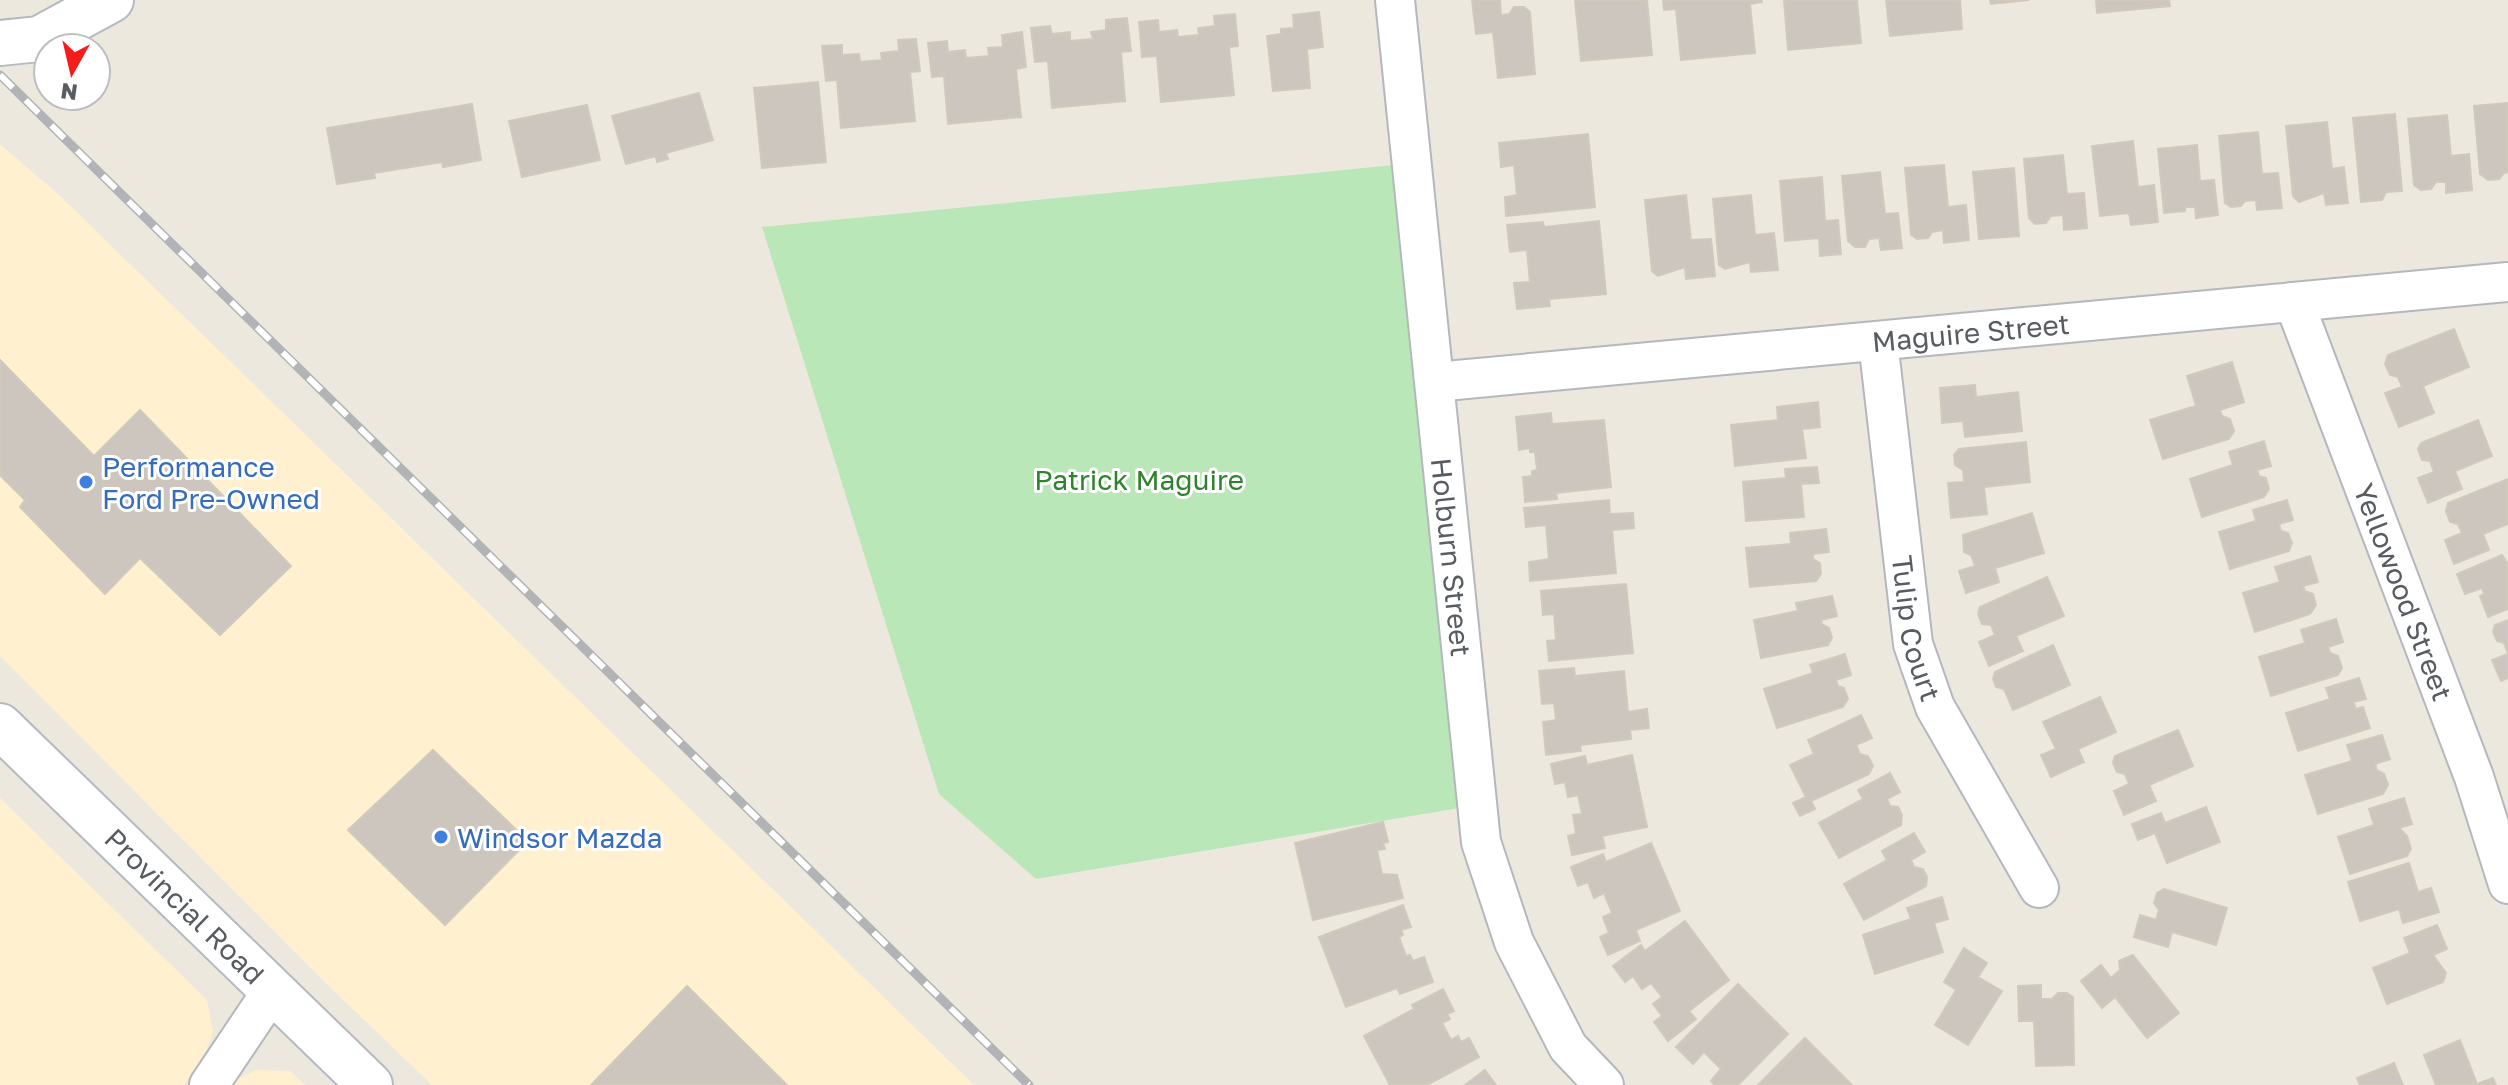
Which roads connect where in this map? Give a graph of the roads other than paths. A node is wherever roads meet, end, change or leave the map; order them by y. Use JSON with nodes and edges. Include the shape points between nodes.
{"nodes":[{"id":1,"x":111,"y":0,"type":"edge"},
{"id":2,"x":1395,"y":0,"type":"edge"},
{"id":3,"x":0,"y":43,"type":"edge"},
{"id":4,"x":2508,"y":282,"type":"edge"},
{"id":5,"x":2294,"y":302,"type":"junction"},
{"id":6,"x":1878,"y":341,"type":"junction"},
{"id":7,"x":1435,"y":382,"type":"junction"},
{"id":8,"x":0,"y":726,"type":"edge"},
{"id":9,"x":2508,"y":884,"type":"edge"},
{"id":10,"x":2039,"y":888,"type":"dead end"},
{"id":11,"x":272,"y":991,"type":"junction"},
{"id":12,"x":209,"y":1085,"type":"edge"},
{"id":13,"x":370,"y":1085,"type":"edge"},
{"id":14,"x":1604,"y":1085,"type":"edge"}],
"edges":[{"from":1,"to":3,"type":"main road","via":[[39,39]]},
{"from":2,"to":7,"type":"street","name":"Holburn Street"},
{"from":4,"to":5,"type":"street","name":"Maguire Street"},
{"from":5,"to":6,"type":"street","name":"Maguire Street"},
{"from":5,"to":9,"type":"street","name":"Yellowood Street","via":[[2474,777]]},
{"from":6,"to":7,"type":"street","name":"Maguire Street"},
{"from":6,"to":10,"type":"street","name":"Tulip Court","via":[[1913,644],[1935,707]]},
{"from":7,"to":14,"type":"street","name":"Holburn Street","via":[[1481,842],[1514,942],[1568,1047]]},
{"from":8,"to":11,"type":"main road","name":"Provincial Road"},
{"from":11,"to":12,"type":"street"},
{"from":11,"to":13,"type":"main road","name":"Provincial Road"}]}
